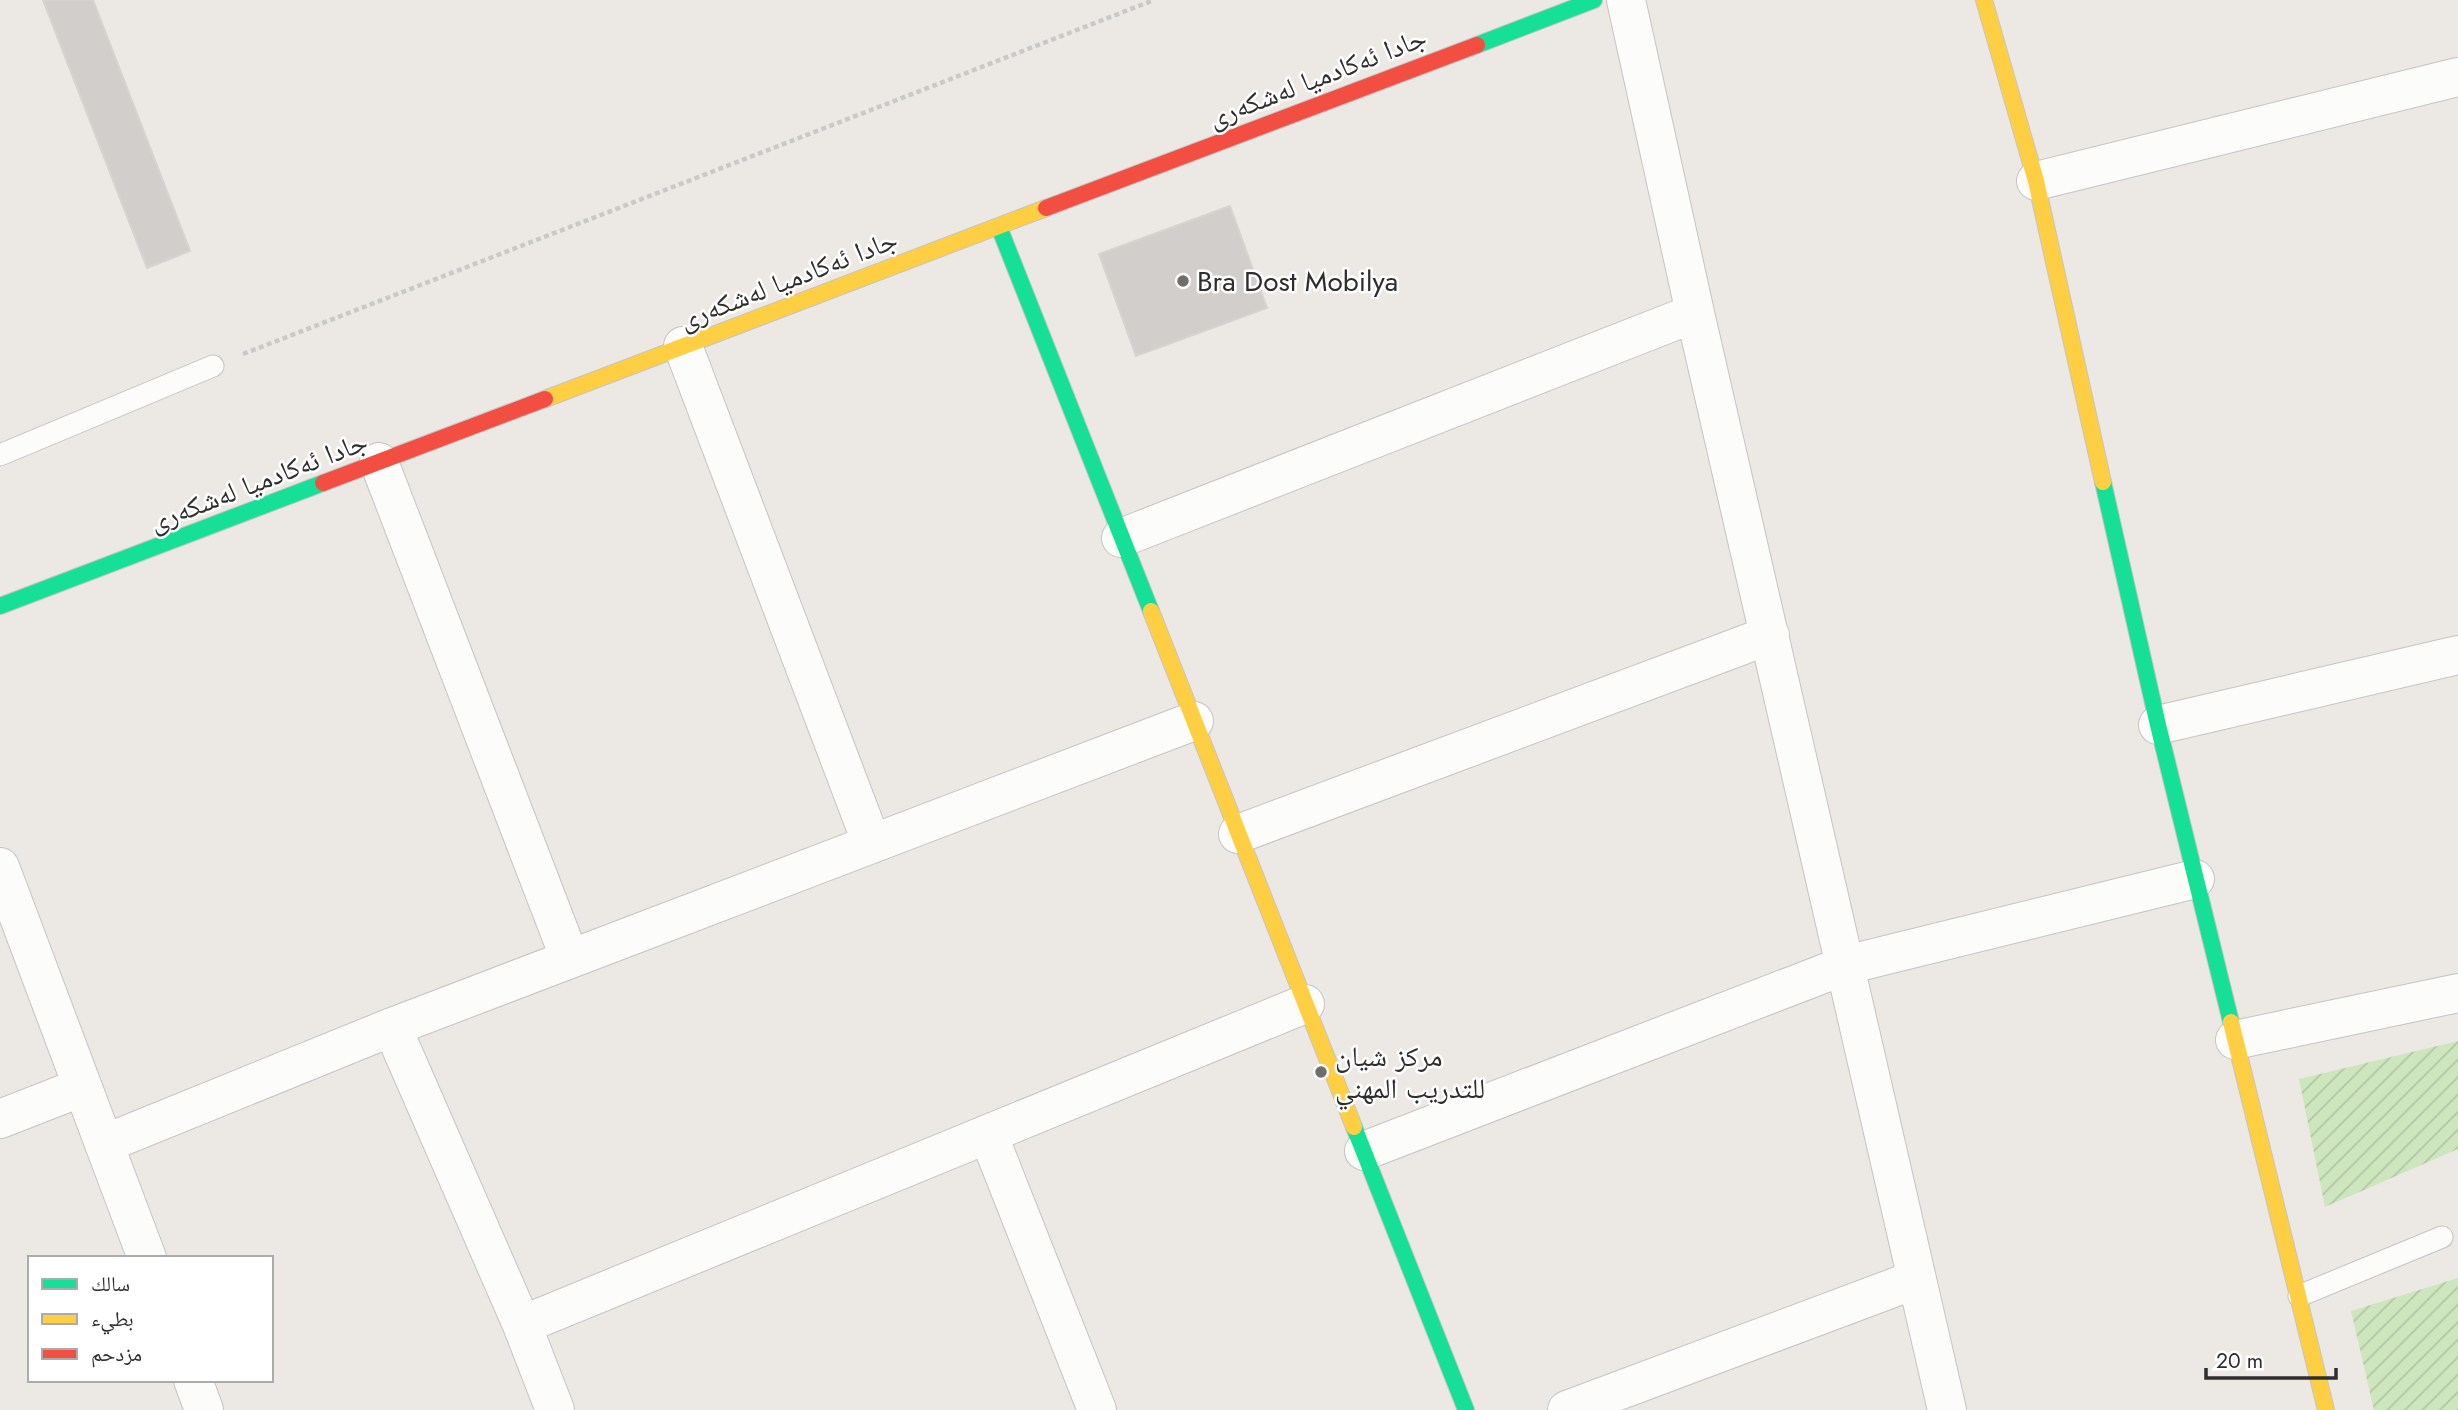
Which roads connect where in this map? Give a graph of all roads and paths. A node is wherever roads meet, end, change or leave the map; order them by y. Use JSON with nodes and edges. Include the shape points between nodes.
{"nodes":[{"id":1,"x":1154,"y":0,"type":"edge"},
{"id":2,"x":1594,"y":0,"type":"edge"},
{"id":3,"x":1626,"y":0,"type":"edge"},
{"id":4,"x":1984,"y":0,"type":"edge"},
{"id":5,"x":2458,"y":77,"type":"edge"},
{"id":6,"x":2036,"y":181,"type":"junction"},
{"id":7,"x":999,"y":227,"type":"junction"},
{"id":8,"x":1695,"y":313,"type":"junction"},
{"id":9,"x":684,"y":346,"type":"junction"},
{"id":10,"x":213,"y":366,"type":"joint"},
{"id":11,"x":0,"y":455,"type":"edge"},
{"id":12,"x":379,"y":463,"type":"junction"},
{"id":13,"x":1121,"y":538,"type":"junction"},
{"id":14,"x":0,"y":607,"type":"edge"},
{"id":15,"x":1770,"y":635,"type":"junction"},
{"id":16,"x":2458,"y":655,"type":"edge"},
{"id":17,"x":1194,"y":721,"type":"junction"},
{"id":18,"x":2158,"y":725,"type":"junction"},
{"id":19,"x":1238,"y":834,"type":"junction"},
{"id":20,"x":872,"y":844,"type":"junction"},
{"id":21,"x":0,"y":867,"type":"edge"},
{"id":22,"x":2195,"y":879,"type":"junction"},
{"id":23,"x":570,"y":959,"type":"junction"},
{"id":24,"x":1846,"y":965,"type":"junction"},
{"id":25,"x":2458,"y":993,"type":"edge"},
{"id":26,"x":1305,"y":1004,"type":"junction"},
{"id":27,"x":392,"y":1027,"type":"junction"},
{"id":28,"x":2235,"y":1040,"type":"junction"},
{"id":29,"x":82,"y":1087,"type":"junction"},
{"id":30,"x":0,"y":1119,"type":"edge"},
{"id":31,"x":988,"y":1134,"type":"junction"},
{"id":32,"x":104,"y":1144,"type":"junction"},
{"id":33,"x":1364,"y":1151,"type":"junction"},
{"id":34,"x":2442,"y":1237,"type":"dead end"},
{"id":35,"x":146,"y":1256,"type":"edge"},
{"id":36,"x":1917,"y":1279,"type":"junction"},
{"id":37,"x":2298,"y":1296,"type":"junction"},
{"id":38,"x":522,"y":1325,"type":"junction"},
{"id":39,"x":194,"y":1382,"type":"edge"},
{"id":40,"x":204,"y":1410,"type":"edge"},
{"id":41,"x":555,"y":1410,"type":"edge"},
{"id":42,"x":1097,"y":1410,"type":"edge"},
{"id":43,"x":1465,"y":1410,"type":"edge"},
{"id":44,"x":1567,"y":1410,"type":"edge"},
{"id":45,"x":1947,"y":1410,"type":"edge"},
{"id":46,"x":2326,"y":1410,"type":"edge"}],
"edges":[{"from":1,"to":10,"type":"path"},
{"from":2,"to":7,"type":"street","name":"جادا ئه‌كادميا له‌شكه‌رى"},
{"from":3,"to":8,"type":"street"},
{"from":4,"to":6,"type":"street"},
{"from":5,"to":6,"type":"street"},
{"from":6,"to":18,"type":"street"},
{"from":7,"to":9,"type":"street","name":"جادا ئه‌كادميا له‌شكه‌رى"},
{"from":7,"to":13,"type":"street"},
{"from":8,"to":13,"type":"street"},
{"from":8,"to":15,"type":"street"},
{"from":9,"to":12,"type":"street","name":"جادا ئه‌كادميا له‌شكه‌رى"},
{"from":9,"to":20,"type":"street"},
{"from":10,"to":11,"type":"lane"},
{"from":12,"to":14,"type":"street","name":"جادا ئه‌كادميا له‌شكه‌رى"},
{"from":12,"to":23,"type":"street"},
{"from":13,"to":17,"type":"street"},
{"from":15,"to":19,"type":"street"},
{"from":15,"to":24,"type":"street"},
{"from":16,"to":18,"type":"street"},
{"from":17,"to":19,"type":"street"},
{"from":17,"to":20,"type":"street"},
{"from":18,"to":22,"type":"street"},
{"from":19,"to":26,"type":"street"},
{"from":20,"to":23,"type":"street"},
{"from":21,"to":29,"type":"street"},
{"from":22,"to":24,"type":"street"},
{"from":22,"to":28,"type":"street"},
{"from":23,"to":27,"type":"street"},
{"from":24,"to":33,"type":"street"},
{"from":24,"to":36,"type":"street"},
{"from":25,"to":28,"type":"street"},
{"from":26,"to":31,"type":"street"},
{"from":26,"to":33,"type":"street"},
{"from":27,"to":32,"type":"street"},
{"from":27,"to":38,"type":"street"},
{"from":28,"to":37,"type":"street"},
{"from":29,"to":30,"type":"street"},
{"from":29,"to":32,"type":"street"},
{"from":31,"to":38,"type":"street"},
{"from":31,"to":42,"type":"street"},
{"from":32,"to":35,"type":"street"},
{"from":33,"to":43,"type":"street"},
{"from":34,"to":37,"type":"lane"},
{"from":36,"to":44,"type":"street"},
{"from":36,"to":45,"type":"street"},
{"from":37,"to":46,"type":"street"},
{"from":38,"to":41,"type":"street"},
{"from":39,"to":40,"type":"street"}]}
